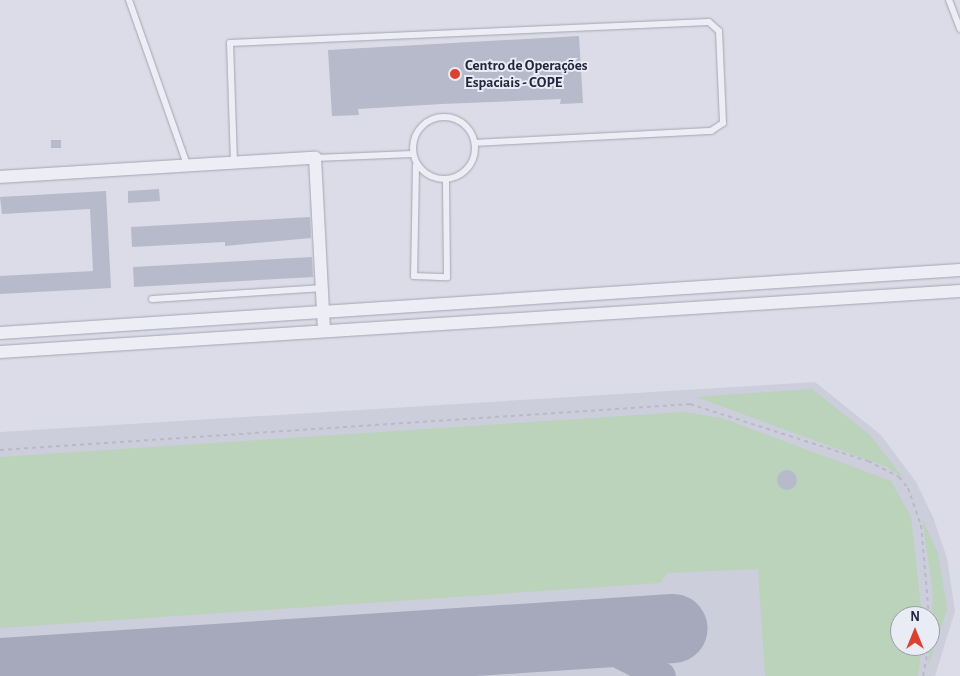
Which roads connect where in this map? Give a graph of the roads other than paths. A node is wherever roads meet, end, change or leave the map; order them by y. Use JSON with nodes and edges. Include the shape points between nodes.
{"nodes":[{"id":1,"x":129,"y":0,"type":"edge"},
{"id":2,"x":950,"y":0,"type":"edge"},
{"id":3,"x":960,"y":29,"type":"edge"},
{"id":4,"x":476,"y":143,"type":"junction"},
{"id":5,"x":412,"y":154,"type":"junction"},
{"id":6,"x":314,"y":158,"type":"junction"},
{"id":7,"x":234,"y":163,"type":"junction"},
{"id":8,"x":186,"y":165,"type":"junction"},
{"id":9,"x":416,"y":165,"type":"junction"},
{"id":10,"x":0,"y":177,"type":"edge"},
{"id":11,"x":446,"y":180,"type":"junction"},
{"id":12,"x":960,"y":270,"type":"edge"},
{"id":13,"x":321,"y":288,"type":"junction"},
{"id":14,"x":960,"y":291,"type":"edge"},
{"id":15,"x":152,"y":298,"type":"dead end"},
{"id":16,"x":406,"y":305,"type":"junction"},
{"id":17,"x":322,"y":311,"type":"junction"},
{"id":18,"x":286,"y":313,"type":"junction"},
{"id":19,"x":408,"y":326,"type":"junction"},
{"id":20,"x":324,"y":331,"type":"junction"},
{"id":21,"x":0,"y":333,"type":"edge"},
{"id":22,"x":288,"y":333,"type":"junction"},
{"id":23,"x":0,"y":352,"type":"edge"}],
"edges":[{"from":1,"to":8,"type":"lane"},
{"from":2,"to":3,"type":"lane"},
{"from":4,"to":5,"type":"lane","via":[[469,127],[454,116],[433,119],[415,131]]},
{"from":4,"to":7,"type":"lane","via":[[711,131],[723,123],[719,31],[709,22],[230,43]]},
{"from":4,"to":11,"type":"lane","via":[[474,159],[464,173]]},
{"from":5,"to":6,"type":"lane"},
{"from":5,"to":9,"type":"lane"},
{"from":6,"to":7,"type":"street"},
{"from":6,"to":13,"type":"street"},
{"from":7,"to":8,"type":"street"},
{"from":8,"to":10,"type":"street"},
{"from":9,"to":11,"type":"lane","via":[[430,176]]},
{"from":9,"to":11,"type":"lane","via":[[414,276],[448,277]]},
{"from":12,"to":16,"type":"street"},
{"from":13,"to":15,"type":"lane"},
{"from":13,"to":17,"type":"street"},
{"from":14,"to":19,"type":"street"},
{"from":16,"to":17,"type":"street"},
{"from":16,"to":19,"type":"street","via":[[398,318]]},
{"from":17,"to":18,"type":"street"},
{"from":17,"to":20,"type":"street"},
{"from":18,"to":21,"type":"street"},
{"from":18,"to":22,"type":"street","via":[[296,321]]},
{"from":19,"to":20,"type":"street"},
{"from":20,"to":22,"type":"street"},
{"from":22,"to":23,"type":"street"}]}
